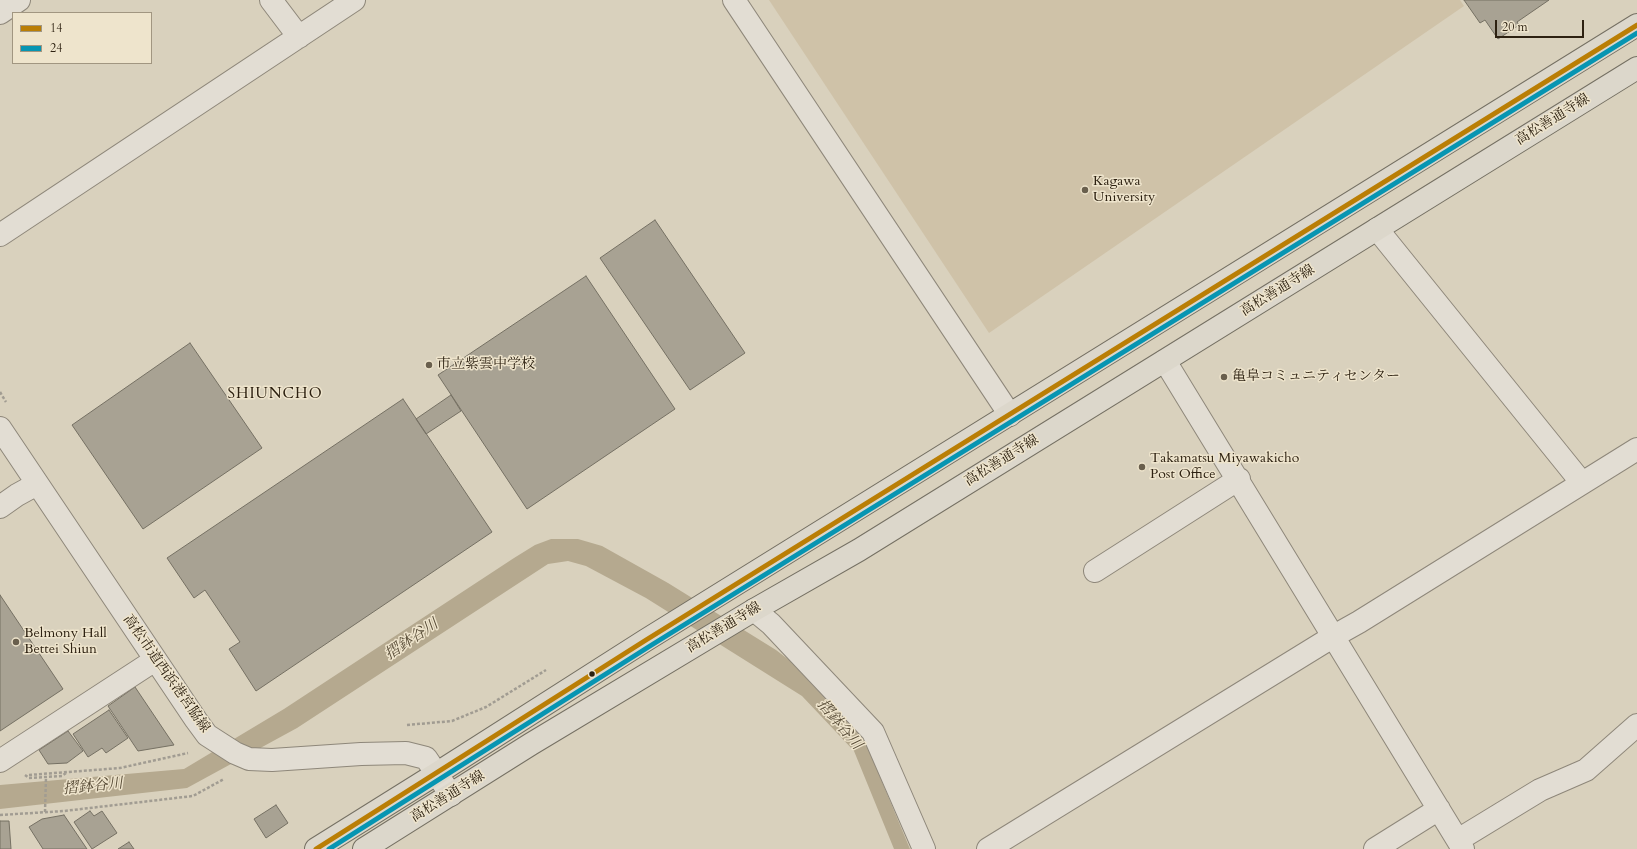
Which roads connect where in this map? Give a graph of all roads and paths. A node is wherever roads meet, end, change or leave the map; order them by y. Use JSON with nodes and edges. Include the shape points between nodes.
{"nodes":[{"id":1,"x":19,"y":0,"type":"edge"},
{"id":2,"x":271,"y":0,"type":"edge"},
{"id":3,"x":354,"y":0,"type":"edge"},
{"id":4,"x":734,"y":0,"type":"edge"},
{"id":5,"x":0,"y":13,"type":"edge"},
{"id":6,"x":1637,"y":25,"type":"edge"},
{"id":7,"x":299,"y":37,"type":"junction"},
{"id":8,"x":1637,"y":68,"type":"edge"},
{"id":9,"x":1377,"y":229,"type":"junction"},
{"id":10,"x":0,"y":235,"type":"edge"},
{"id":11,"x":1165,"y":361,"type":"junction"},
{"id":12,"x":0,"y":392,"type":"edge"},
{"id":13,"x":9,"y":405,"type":"dead end"},
{"id":14,"x":1010,"y":415,"type":"junction"},
{"id":15,"x":0,"y":428,"type":"edge"},
{"id":16,"x":1637,"y":449,"type":"edge"},
{"id":17,"x":1239,"y":479,"type":"junction"},
{"id":18,"x":1582,"y":483,"type":"junction"},
{"id":19,"x":37,"y":484,"type":"junction"},
{"id":20,"x":0,"y":507,"type":"edge"},
{"id":21,"x":1095,"y":571,"type":"dead end"},
{"id":22,"x":754,"y":610,"type":"junction"},
{"id":23,"x":1334,"y":636,"type":"junction"},
{"id":24,"x":155,"y":660,"type":"junction"},
{"id":25,"x":551,"y":667,"type":"dead end"},
{"id":26,"x":405,"y":725,"type":"dead end"},
{"id":27,"x":1637,"y":725,"type":"edge"},
{"id":28,"x":214,"y":740,"type":"junction"},
{"id":29,"x":0,"y":761,"type":"edge"},
{"id":30,"x":66,"y":772,"type":"junction"},
{"id":31,"x":436,"y":774,"type":"junction"},
{"id":32,"x":18,"y":775,"type":"dead end"},
{"id":33,"x":46,"y":777,"type":"junction"},
{"id":34,"x":29,"y":778,"type":"dead end"},
{"id":35,"x":224,"y":779,"type":"dead end"},
{"id":36,"x":451,"y":795,"type":"junction"},
{"id":37,"x":1440,"y":809,"type":"junction"},
{"id":38,"x":46,"y":812,"type":"junction"},
{"id":39,"x":0,"y":815,"type":"edge"},
{"id":40,"x":1461,"y":845,"type":"edge"},
{"id":41,"x":316,"y":849,"type":"edge"},
{"id":42,"x":364,"y":849,"type":"edge"},
{"id":43,"x":924,"y":849,"type":"edge"},
{"id":44,"x":988,"y":849,"type":"edge"},
{"id":45,"x":1375,"y":849,"type":"edge"}],
"edges":[{"from":1,"to":5,"type":"street"},
{"from":2,"to":7,"type":"street"},
{"from":3,"to":7,"type":"street"},
{"from":4,"to":14,"type":"street"},
{"from":6,"to":14,"type":"main road","name":"高松善通寺線"},
{"from":7,"to":10,"type":"street"},
{"from":8,"to":9,"type":"main road","name":"高松善通寺線"},
{"from":9,"to":11,"type":"main road","name":"高松善通寺線"},
{"from":9,"to":18,"type":"street"},
{"from":11,"to":17,"type":"street"},
{"from":11,"to":22,"type":"main road","name":"高松善通寺線","via":[[859,550]]},
{"from":12,"to":13,"type":"path"},
{"from":14,"to":31,"type":"main road","name":"高松善通寺線","via":[[646,640]]},
{"from":15,"to":19,"type":"street","name":"高松市道西浜港宮脇線"},
{"from":16,"to":18,"type":"street"},
{"from":17,"to":21,"type":"street"},
{"from":17,"to":23,"type":"street"},
{"from":18,"to":23,"type":"street"},
{"from":19,"to":20,"type":"street"},
{"from":19,"to":24,"type":"street","name":"高松市道西浜港宮脇線"},
{"from":22,"to":36,"type":"main road","name":"高松善通寺線"},
{"from":22,"to":43,"type":"street","via":[[772,624],[873,732]]},
{"from":23,"to":37,"type":"street"},
{"from":23,"to":44,"type":"street"},
{"from":24,"to":28,"type":"street","name":"高松市道西浜港宮脇線","via":[[207,735]]},
{"from":24,"to":29,"type":"street"},
{"from":25,"to":26,"type":"path","via":[[486,707],[452,721]]},
{"from":27,"to":40,"type":"street","via":[[1586,770],[1540,790]]},
{"from":28,"to":30,"type":"path","via":[[188,754],[170,758],[120,768]]},
{"from":28,"to":31,"type":"street","name":"高松市道西浜港宮脇線","via":[[249,759],[406,753],[426,758]]},
{"from":30,"to":32,"type":"path"},
{"from":30,"to":33,"type":"path","via":[[62,776]]},
{"from":31,"to":36,"type":"street","name":"高松市道西浜港宮脇線"},
{"from":31,"to":41,"type":"main road","name":"高松善通寺線"},
{"from":33,"to":34,"type":"path"},
{"from":33,"to":38,"type":"path"},
{"from":35,"to":38,"type":"path","via":[[193,796]]},
{"from":36,"to":42,"type":"main road","name":"高松善通寺線"},
{"from":37,"to":40,"type":"street"},
{"from":37,"to":45,"type":"street"},
{"from":38,"to":39,"type":"path"}]}
